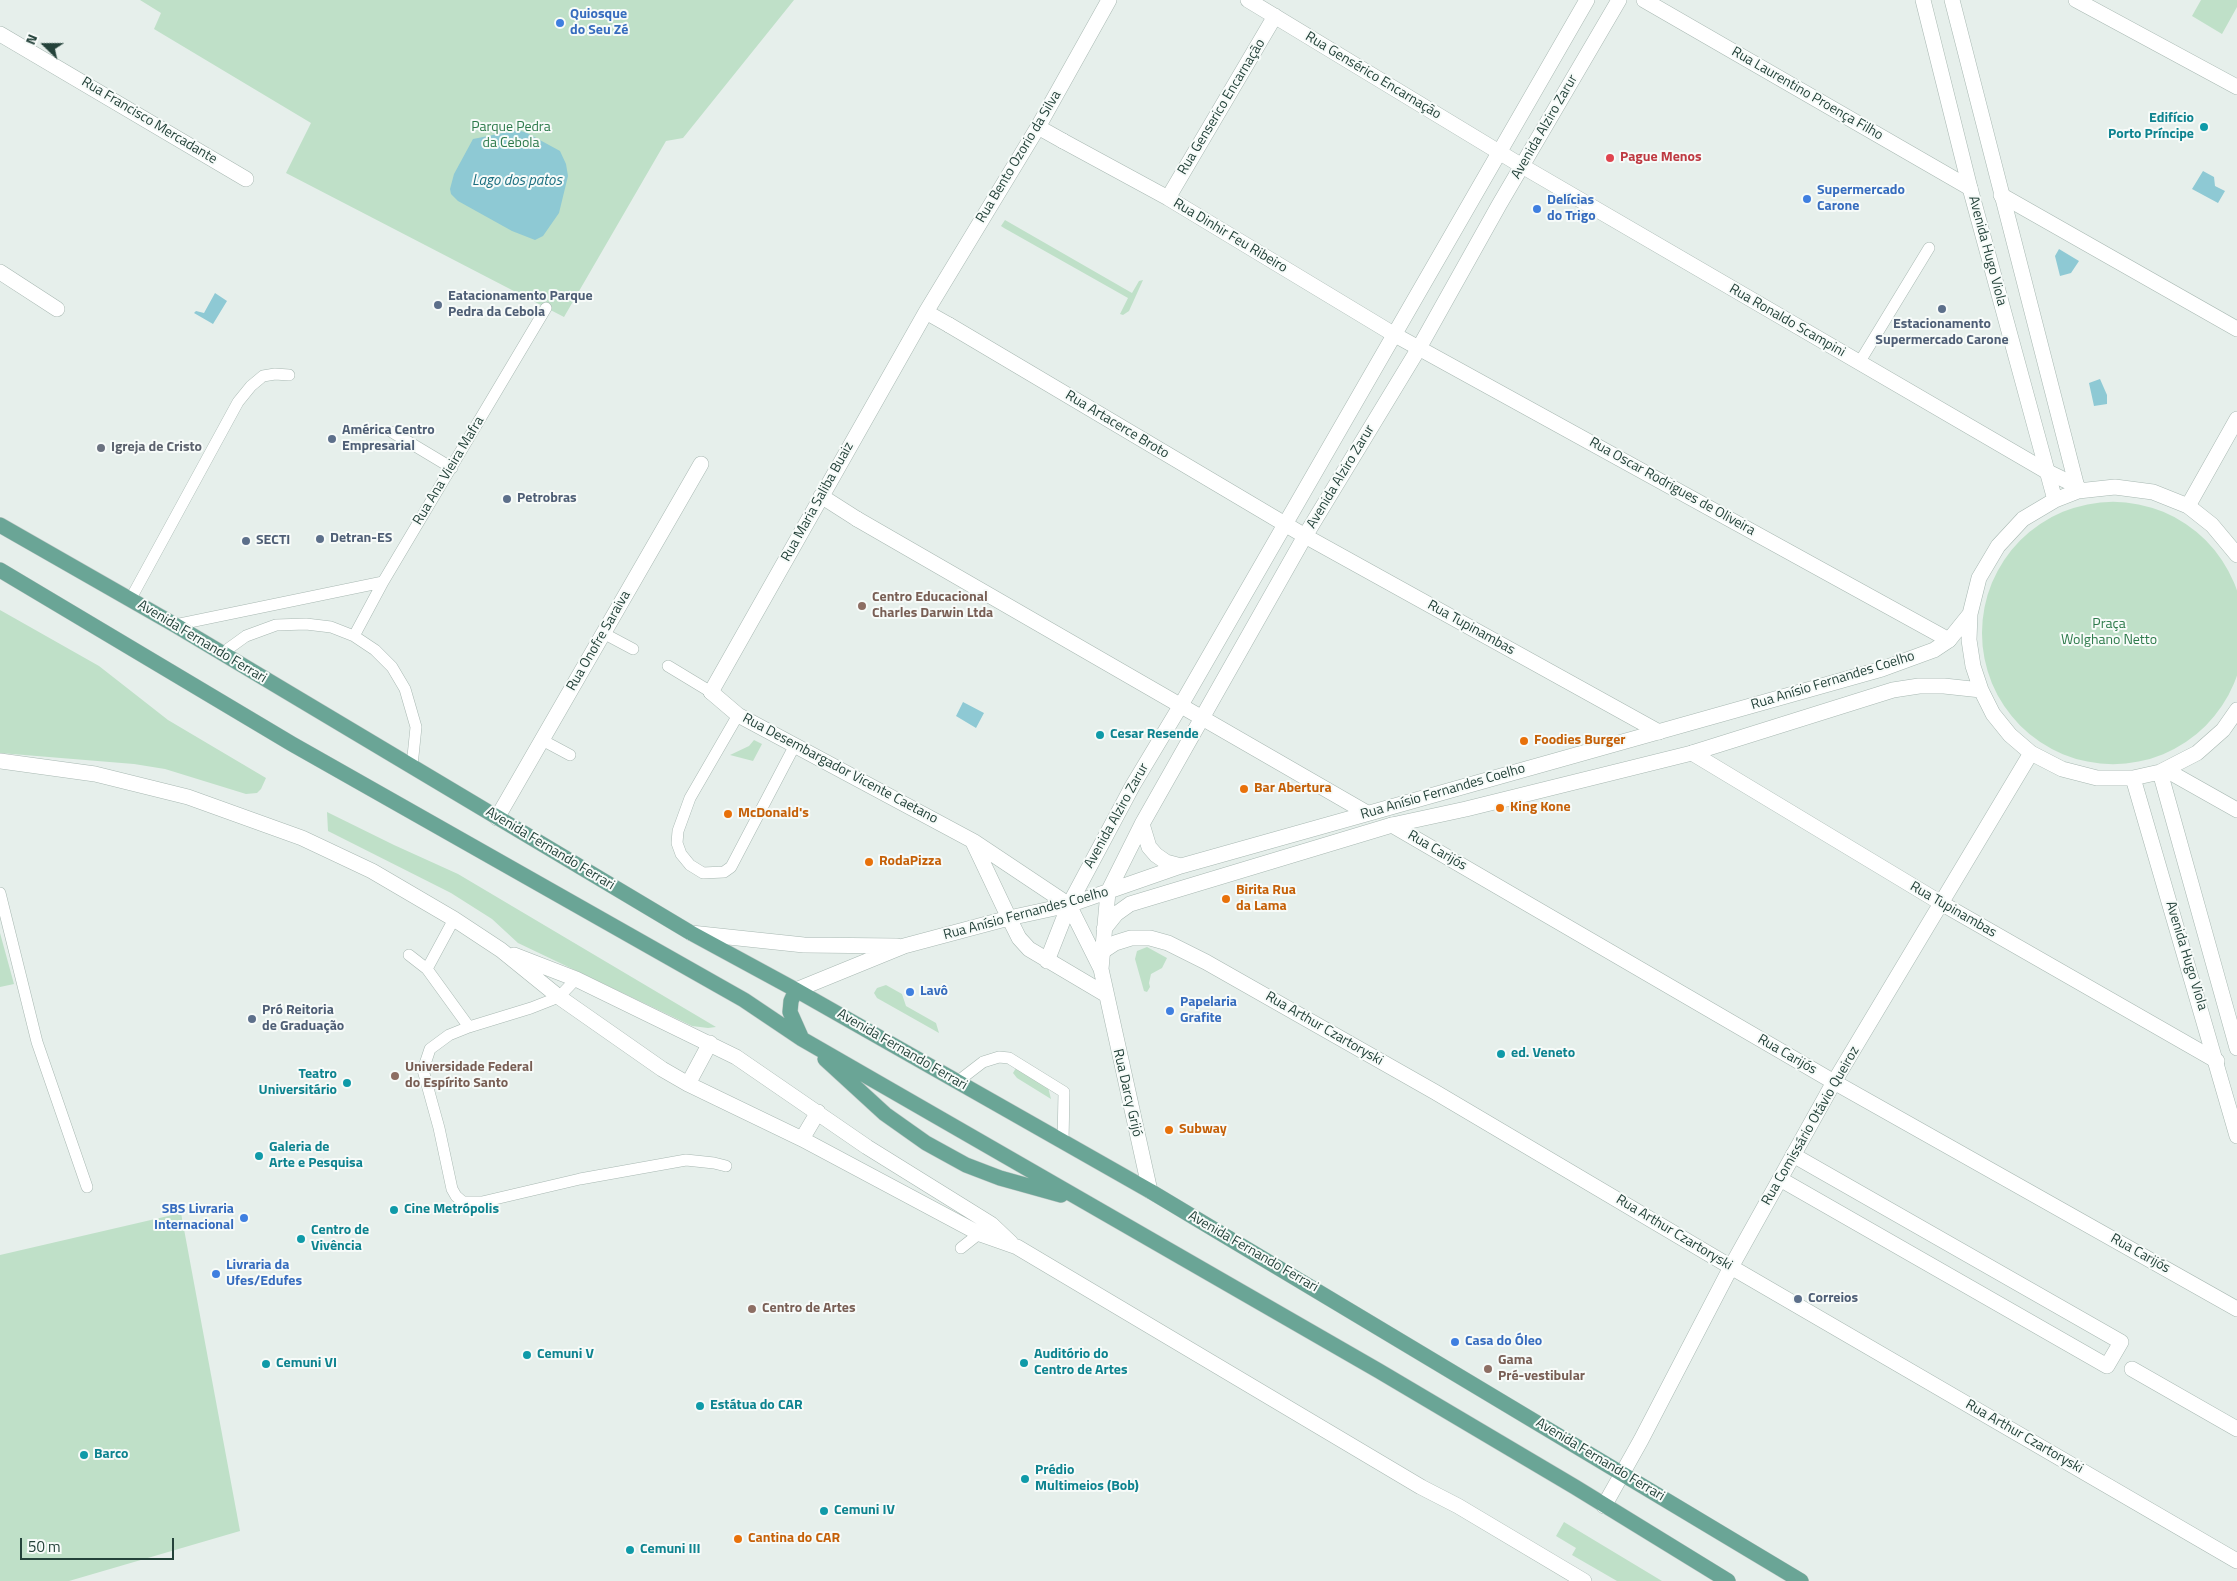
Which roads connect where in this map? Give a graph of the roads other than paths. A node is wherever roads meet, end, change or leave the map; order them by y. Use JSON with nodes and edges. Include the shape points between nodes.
{"nodes":[{"id":1,"x":1109,"y":0,"type":"edge"},
{"id":2,"x":1248,"y":0,"type":"edge"},
{"id":3,"x":1587,"y":0,"type":"edge"},
{"id":4,"x":1619,"y":0,"type":"edge"},
{"id":5,"x":1644,"y":0,"type":"edge"},
{"id":6,"x":1923,"y":0,"type":"edge"},
{"id":7,"x":1952,"y":0,"type":"edge"},
{"id":8,"x":2076,"y":0,"type":"edge"},
{"id":9,"x":1275,"y":16,"type":"junction"},
{"id":10,"x":0,"y":34,"type":"edge"},
{"id":11,"x":2237,"y":87,"type":"edge"},
{"id":12,"x":1038,"y":127,"type":"junction"},
{"id":13,"x":1498,"y":152,"type":"junction"},
{"id":14,"x":1522,"y":166,"type":"junction"},
{"id":15,"x":246,"y":179,"type":"dead end"},
{"id":16,"x":1970,"y":188,"type":"junction"},
{"id":17,"x":2001,"y":195,"type":"junction"},
{"id":18,"x":1168,"y":198,"type":"junction"},
{"id":19,"x":1929,"y":248,"type":"dead end"},
{"id":20,"x":0,"y":272,"type":"edge"},
{"id":21,"x":546,"y":308,"type":"dead end"},
{"id":22,"x":57,"y":309,"type":"dead end"},
{"id":23,"x":926,"y":312,"type":"junction"},
{"id":24,"x":2237,"y":330,"type":"edge"},
{"id":25,"x":1394,"y":335,"type":"junction"},
{"id":26,"x":1419,"y":348,"type":"junction"},
{"id":27,"x":1859,"y":363,"type":"junction"},
{"id":28,"x":290,"y":374,"type":"dead end"},
{"id":29,"x":2237,"y":419,"type":"edge"},
{"id":30,"x":392,"y":432,"type":"dead end"},
{"id":31,"x":701,"y":464,"type":"dead end"},
{"id":32,"x":452,"y":468,"type":"junction"},
{"id":33,"x":2046,"y":471,"type":"junction"},
{"id":34,"x":2078,"y":489,"type":"junction"},
{"id":35,"x":821,"y":496,"type":"junction"},
{"id":36,"x":2055,"y":500,"type":"junction"},
{"id":37,"x":2188,"y":506,"type":"junction"},
{"id":38,"x":1284,"y":524,"type":"junction"},
{"id":39,"x":0,"y":525,"type":"edge"},
{"id":40,"x":1305,"y":536,"type":"junction"},
{"id":41,"x":2237,"y":555,"type":"edge"},
{"id":42,"x":0,"y":570,"type":"edge"},
{"id":43,"x":383,"y":582,"type":"junction"},
{"id":44,"x":130,"y":600,"type":"junction"},
{"id":45,"x":1970,"y":614,"type":"junction"},
{"id":46,"x":175,"y":625,"type":"junction"},
{"id":47,"x":603,"y":633,"type":"junction"},
{"id":48,"x":354,"y":636,"type":"junction"},
{"id":49,"x":1948,"y":640,"type":"junction"},
{"id":50,"x":633,"y":649,"type":"dead end"},
{"id":51,"x":221,"y":654,"type":"junction"},
{"id":52,"x":668,"y":666,"type":"dead end"},
{"id":53,"x":1980,"y":690,"type":"junction"},
{"id":54,"x":711,"y":692,"type":"junction"},
{"id":55,"x":1181,"y":705,"type":"junction"},
{"id":56,"x":2237,"y":710,"type":"edge"},
{"id":57,"x":738,"y":715,"type":"junction"},
{"id":58,"x":1201,"y":717,"type":"junction"},
{"id":59,"x":1659,"y":732,"type":"junction"},
{"id":60,"x":542,"y":740,"type":"junction"},
{"id":61,"x":796,"y":745,"type":"junction"},
{"id":62,"x":2031,"y":753,"type":"junction"},
{"id":63,"x":1692,"y":754,"type":"junction"},
{"id":64,"x":570,"y":755,"type":"dead end"},
{"id":65,"x":0,"y":761,"type":"edge"},
{"id":66,"x":412,"y":766,"type":"junction"},
{"id":67,"x":1527,"y":769,"type":"junction"},
{"id":68,"x":2163,"y":771,"type":"junction"},
{"id":69,"x":2132,"y":778,"type":"junction"},
{"id":70,"x":1484,"y":781,"type":"junction"},
{"id":71,"x":1532,"y":792,"type":"junction"},
{"id":72,"x":1488,"y":804,"type":"junction"},
{"id":73,"x":2237,"y":810,"type":"edge"},
{"id":74,"x":1367,"y":813,"type":"junction"},
{"id":75,"x":497,"y":818,"type":"junction"},
{"id":76,"x":1142,"y":824,"type":"junction"},
{"id":77,"x":1392,"y":825,"type":"junction"},
{"id":78,"x":973,"y":841,"type":"junction"},
{"id":79,"x":1181,"y":866,"type":"junction"},
{"id":80,"x":1108,"y":892,"type":"junction"},
{"id":81,"x":0,"y":893,"type":"edge"},
{"id":82,"x":1941,"y":903,"type":"junction"},
{"id":83,"x":1069,"y":905,"type":"junction"},
{"id":84,"x":1009,"y":918,"type":"junction"},
{"id":85,"x":454,"y":919,"type":"junction"},
{"id":86,"x":1104,"y":929,"type":"junction"},
{"id":87,"x":691,"y":933,"type":"junction"},
{"id":88,"x":904,"y":946,"type":"junction"},
{"id":89,"x":501,"y":950,"type":"junction"},
{"id":90,"x":1103,"y":951,"type":"junction"},
{"id":91,"x":409,"y":955,"type":"dead end"},
{"id":92,"x":1046,"y":961,"type":"junction"},
{"id":93,"x":427,"y":969,"type":"junction"},
{"id":94,"x":1101,"y":969,"type":"junction"},
{"id":95,"x":576,"y":979,"type":"junction"},
{"id":96,"x":796,"y":990,"type":"junction"},
{"id":97,"x":1105,"y":994,"type":"junction"},
{"id":98,"x":559,"y":997,"type":"junction"},
{"id":99,"x":468,"y":1027,"type":"junction"},
{"id":100,"x":802,"y":1039,"type":"junction"},
{"id":101,"x":710,"y":1043,"type":"junction"},
{"id":102,"x":2237,"y":1048,"type":"edge"},
{"id":103,"x":2217,"y":1062,"type":"junction"},
{"id":104,"x":957,"y":1082,"type":"junction"},
{"id":105,"x":1834,"y":1082,"type":"junction"},
{"id":106,"x":688,"y":1084,"type":"junction"},
{"id":107,"x":818,"y":1112,"type":"junction"},
{"id":108,"x":2237,"y":1136,"type":"edge"},
{"id":109,"x":802,"y":1139,"type":"junction"},
{"id":110,"x":1063,"y":1142,"type":"junction"},
{"id":111,"x":1793,"y":1155,"type":"junction"},
{"id":112,"x":726,"y":1166,"type":"dead end"},
{"id":113,"x":1780,"y":1179,"type":"junction"},
{"id":114,"x":87,"y":1187,"type":"dead end"},
{"id":115,"x":1150,"y":1192,"type":"junction"},
{"id":116,"x":1082,"y":1201,"type":"junction"},
{"id":117,"x":985,"y":1229,"type":"junction"},
{"id":118,"x":961,"y":1248,"type":"dead end"},
{"id":119,"x":1731,"y":1267,"type":"junction"},
{"id":120,"x":2237,"y":1309,"type":"edge"},
{"id":121,"x":2132,"y":1369,"type":"dead end"},
{"id":122,"x":2237,"y":1429,"type":"edge"},
{"id":123,"x":1623,"y":1474,"type":"junction"},
{"id":124,"x":1604,"y":1506,"type":"junction"},
{"id":125,"x":2237,"y":1561,"type":"edge"},
{"id":126,"x":1584,"y":1581,"type":"edge"},
{"id":127,"x":1728,"y":1581,"type":"edge"},
{"id":128,"x":1801,"y":1581,"type":"edge"}],
"edges":[{"from":1,"to":12,"type":"street","name":"Rua Bento Ozorio da Silva"},
{"from":2,"to":9,"type":"street","name":"Rua Gensérico Encarnação"},
{"from":3,"to":13,"type":"street","name":"Avenida Alziro Zarur"},
{"from":4,"to":14,"type":"street","name":"Avenida Alziro Zarur"},
{"from":5,"to":16,"type":"street","name":"Rua Laurentino Proença Filho"},
{"from":6,"to":16,"type":"street","name":"Avenida Hugo Viola"},
{"from":7,"to":17,"type":"street","name":"Avenida Hugo Viola"},
{"from":8,"to":11,"type":"street"},
{"from":9,"to":13,"type":"street","name":"Rua Gensérico Encarnação"},
{"from":9,"to":18,"type":"street","name":"Rua Genserico Encarnação"},
{"from":10,"to":15,"type":"street","name":"Rua Francisco Mercadante"},
{"from":12,"to":18,"type":"street","name":"Rua Dinhir Feu Ribeiro"},
{"from":12,"to":23,"type":"street","name":"Rua Bento Ozorio da Silva"},
{"from":13,"to":14,"type":"street","name":"Rua Ronaldo Scampini"},
{"from":13,"to":25,"type":"street","name":"Avenida Alziro Zarur"},
{"from":14,"to":26,"type":"street","name":"Avenida Alziro Zarur"},
{"from":14,"to":27,"type":"street","name":"Rua Ronaldo Scampini"},
{"from":16,"to":33,"type":"street","name":"Avenida Hugo Viola"},
{"from":17,"to":24,"type":"street"},
{"from":17,"to":34,"type":"street","name":"Avenida Hugo Viola"},
{"from":18,"to":25,"type":"street","name":"Rua Dinhir Feu Ribeiro"},
{"from":19,"to":27,"type":"lane"},
{"from":20,"to":22,"type":"street"},
{"from":21,"to":32,"type":"lane","name":"Rua Ana Vieira Mafra"},
{"from":23,"to":35,"type":"street","name":"Rua Maria Saliba Buaiz"},
{"from":23,"to":38,"type":"street","name":"Rua Artacerce Broto"},
{"from":25,"to":26,"type":"street","name":"Rua Oscar Rodrigues de Oliveira"},
{"from":25,"to":38,"type":"street","name":"Avenida Alziro Zarur"},
{"from":26,"to":40,"type":"street","name":"Avenida Alziro Zarur"},
{"from":26,"to":49,"type":"street","name":"Rua Oscar Rodrigues de Oliveira"},
{"from":27,"to":33,"type":"street","name":"Rua Ronaldo Scampini"},
{"from":28,"to":44,"type":"lane","via":[[264,376],[238,402]]},
{"from":29,"to":37,"type":"street"},
{"from":30,"to":32,"type":"lane"},
{"from":31,"to":47,"type":"street","name":"Rua Onofre Saraiva"},
{"from":32,"to":43,"type":"lane","name":"Rua Ana Vieira Mafra"},
{"from":33,"to":34,"type":"street","name":"Rua Ronaldo Scampini"},
{"from":33,"to":36,"type":"street","name":"Avenida Hugo Viola"},
{"from":34,"to":36,"type":"street"},
{"from":34,"to":37,"type":"street","via":[[2116,487],[2153,492]]},
{"from":35,"to":54,"type":"street","name":"Rua Maria Saliba Buaiz"},
{"from":35,"to":55,"type":"street"},
{"from":36,"to":45,"type":"street","via":[[2024,519],[1998,546],[1979,578]]},
{"from":37,"to":41,"type":"street","via":[[2212,524]]},
{"from":38,"to":40,"type":"street","name":"Rua Tupinambas"},
{"from":38,"to":55,"type":"street","name":"Avenida Alziro Zarur"},
{"from":39,"to":44,"type":"main road","name":"Avenida Fernando Ferrari"},
{"from":40,"to":58,"type":"street","name":"Avenida Alziro Zarur"},
{"from":40,"to":59,"type":"street","name":"Rua Tupinambas"},
{"from":42,"to":100,"type":"main road","via":[[292,744],[744,1000]]},
{"from":43,"to":46,"type":"lane"},
{"from":43,"to":48,"type":"lane","name":"Rua Ana Vieira Mafra"},
{"from":44,"to":46,"type":"main road","name":"Avenida Fernando Ferrari"},
{"from":45,"to":49,"type":"street","name":"Rua Anísio Fernandes Coelho"},
{"from":45,"to":53,"type":"street","via":[[1972,666]]},
{"from":46,"to":51,"type":"main road","name":"Avenida Fernando Ferrari"},
{"from":47,"to":50,"type":"lane"},
{"from":47,"to":60,"type":"street","name":"Rua Onofre Saraiva"},
{"from":48,"to":51,"type":"lane","via":[[331,627],[276,625],[246,636]]},
{"from":48,"to":66,"type":"lane","via":[[392,667],[405,689],[416,727]]},
{"from":49,"to":59,"type":"street","name":"Rua Anísio Fernandes Coelho","via":[[1934,650],[1882,669]]},
{"from":51,"to":66,"type":"main road","name":"Avenida Fernando Ferrari"},
{"from":52,"to":54,"type":"lane"},
{"from":53,"to":62,"type":"street","via":[[1993,714]]},
{"from":53,"to":63,"type":"street","name":"Rua Anísio Fernandes Coelho","via":[[1919,686],[1893,690]]},
{"from":54,"to":57,"type":"street","name":"Rua Desembargador Vicente Caetano"},
{"from":55,"to":58,"type":"street"},
{"from":55,"to":83,"type":"street","name":"Avenida Alziro Zarur","via":[[1133,785]]},
{"from":56,"to":68,"type":"street","via":[[2223,730],[2197,753]]},
{"from":57,"to":61,"type":"street","name":"Rua Desembargador Vicente Caetano"},
{"from":57,"to":61,"type":"lane","via":[[690,798],[678,831],[677,843],[681,854],[703,873],[724,872],[731,867]]},
{"from":58,"to":74,"type":"street"},
{"from":58,"to":76,"type":"street","name":"Avenida Alziro Zarur"},
{"from":59,"to":67,"type":"street","name":"Rua Anísio Fernandes Coelho"},
{"from":60,"to":64,"type":"lane"},
{"from":60,"to":75,"type":"street","name":"Rua Onofre Saraiva"},
{"from":61,"to":78,"type":"street","name":"Rua Desembargador Vicente Caetano"},
{"from":62,"to":69,"type":"street","via":[[2062,770],[2097,778]]},
{"from":62,"to":82,"type":"street","name":"Rua Comissário Otávio Queiroz"},
{"from":63,"to":71,"type":"street","name":"Rua Anísio Fernandes Coelho"},
{"from":63,"to":82,"type":"street","name":"Rua Tupinambas"},
{"from":65,"to":85,"type":"street","via":[[95,774],[188,796],[335,852]]},
{"from":66,"to":75,"type":"main road","name":"Avenida Fernando Ferrari"},
{"from":67,"to":70,"type":"street","name":"Rua Anísio Fernandes Coelho"},
{"from":67,"to":71,"type":"street"},
{"from":68,"to":69,"type":"street"},
{"from":68,"to":73,"type":"street"},
{"from":68,"to":102,"type":"street","name":"Avenida Hugo Viola"},
{"from":69,"to":103,"type":"street","name":"Avenida Hugo Viola"},
{"from":70,"to":72,"type":"street"},
{"from":70,"to":74,"type":"street","name":"Rua Anísio Fernandes Coelho"},
{"from":71,"to":72,"type":"street","name":"Rua Anísio Fernandes Coelho"},
{"from":72,"to":77,"type":"street","name":"Rua Anísio Fernandes Coelho"},
{"from":74,"to":79,"type":"street","name":"Rua Anísio Fernandes Coelho"},
{"from":75,"to":87,"type":"main road","name":"Avenida Fernando Ferrari"},
{"from":76,"to":79,"type":"street","via":[[1149,846],[1156,855]]},
{"from":76,"to":80,"type":"street","name":"Avenida Alziro Zarur"},
{"from":77,"to":86,"type":"street","name":"Rua Anísio Fernandes Coelho","via":[[1130,904]]},
{"from":77,"to":105,"type":"street","name":"Rua Carijós"},
{"from":78,"to":83,"type":"street","name":"Rua Desembargador Vicente Caetano"},
{"from":78,"to":84,"type":"street"},
{"from":79,"to":80,"type":"street","name":"Rua Anísio Fernandes Coelho"},
{"from":80,"to":83,"type":"street","name":"Rua Anísio Fernandes Coelho"},
{"from":80,"to":86,"type":"street","name":"Avenida Alziro Zarur"},
{"from":81,"to":114,"type":"lane","via":[[37,1042]]},
{"from":82,"to":103,"type":"street","name":"Rua Tupinambas"},
{"from":82,"to":105,"type":"street","name":"Rua Comissário Otávio Queiroz"},
{"from":83,"to":84,"type":"street","name":"Rua Anísio Fernandes Coelho"},
{"from":83,"to":92,"type":"street","name":"Avenida Alziro Zarur"},
{"from":83,"to":94,"type":"street","name":"Rua Darcy Grijó"},
{"from":84,"to":88,"type":"street","name":"Rua Anísio Fernandes Coelho"},
{"from":84,"to":92,"type":"street","via":[[1019,938]]},
{"from":85,"to":89,"type":"street"},
{"from":85,"to":93,"type":"lane"},
{"from":86,"to":90,"type":"street","name":"Avenida Alziro Zarur"},
{"from":87,"to":88,"type":"street","name":"Rua Anísio Fernandes Coelho","via":[[804,945]]},
{"from":87,"to":96,"type":"main road","name":"Avenida Fernando Ferrari"},
{"from":88,"to":96,"type":"street","name":"Rua Anísio Fernandes Coelho"},
{"from":89,"to":95,"type":"street"},
{"from":89,"to":98,"type":"street"},
{"from":90,"to":94,"type":"street","name":"Avenida Alziro Zarur"},
{"from":90,"to":119,"type":"street","name":"Rua Arthur Czartoryski","via":[[1115,942],[1150,938],[1206,962],[1435,1092]]},
{"from":91,"to":93,"type":"lane"},
{"from":92,"to":97,"type":"street"},
{"from":93,"to":99,"type":"lane"},
{"from":94,"to":97,"type":"street","name":"Rua Darcy Grijó"},
{"from":95,"to":98,"type":"lane"},
{"from":95,"to":101,"type":"street"},
{"from":96,"to":100,"type":"main road","via":[[790,1012]]},
{"from":96,"to":104,"type":"main road","name":"Avenida Fernando Ferrari"},
{"from":97,"to":115,"type":"street","name":"Rua Darcy Grijó"},
{"from":98,"to":99,"type":"lane"},
{"from":98,"to":106,"type":"street","via":[[662,1070]]},
{"from":99,"to":112,"type":"lane","via":[[449,1035],[430,1049],[423,1070],[452,1189],[463,1202],[482,1202],[580,1178],[669,1162],[700,1160]]},
{"from":100,"to":116,"type":"main road"},
{"from":100,"to":116,"type":"main road","via":[[885,1114],[926,1143],[1000,1178]]},
{"from":101,"to":106,"type":"street"},
{"from":101,"to":107,"type":"street"},
{"from":103,"to":108,"type":"street","name":"Avenida Hugo Viola"},
{"from":104,"to":110,"type":"main road","name":"Avenida Fernando Ferrari"},
{"from":104,"to":110,"type":"lane","via":[[983,1062],[999,1057],[1009,1058],[1064,1092]]},
{"from":105,"to":111,"type":"street","name":"Rua Comissário Otávio Queiroz"},
{"from":105,"to":120,"type":"street","name":"Rua Carijós"},
{"from":106,"to":109,"type":"street"},
{"from":107,"to":109,"type":"street"},
{"from":107,"to":117,"type":"street"},
{"from":109,"to":117,"type":"street"},
{"from":110,"to":115,"type":"main road","name":"Avenida Fernando Ferrari"},
{"from":111,"to":113,"type":"street","name":"Rua Comissário Otávio Queiroz"},
{"from":111,"to":113,"type":"street","via":[[2121,1342],[2107,1366]]},
{"from":113,"to":119,"type":"street","name":"Rua Comissário Otávio Queiroz"},
{"from":115,"to":123,"type":"main road","name":"Avenida Fernando Ferrari"},
{"from":116,"to":124,"type":"main road","via":[[1379,1371]]},
{"from":117,"to":118,"type":"lane"},
{"from":117,"to":126,"type":"street"},
{"from":119,"to":123,"type":"street","name":"Rua Comissário Otávio Queiroz"},
{"from":119,"to":125,"type":"street","name":"Rua Arthur Czartoryski"},
{"from":121,"to":122,"type":"street"},
{"from":123,"to":124,"type":"street","name":"Rua Comissário Otávio Queiroz"},
{"from":123,"to":128,"type":"main road","name":"Avenida Fernando Ferrari"},
{"from":124,"to":127,"type":"main road"}]}
